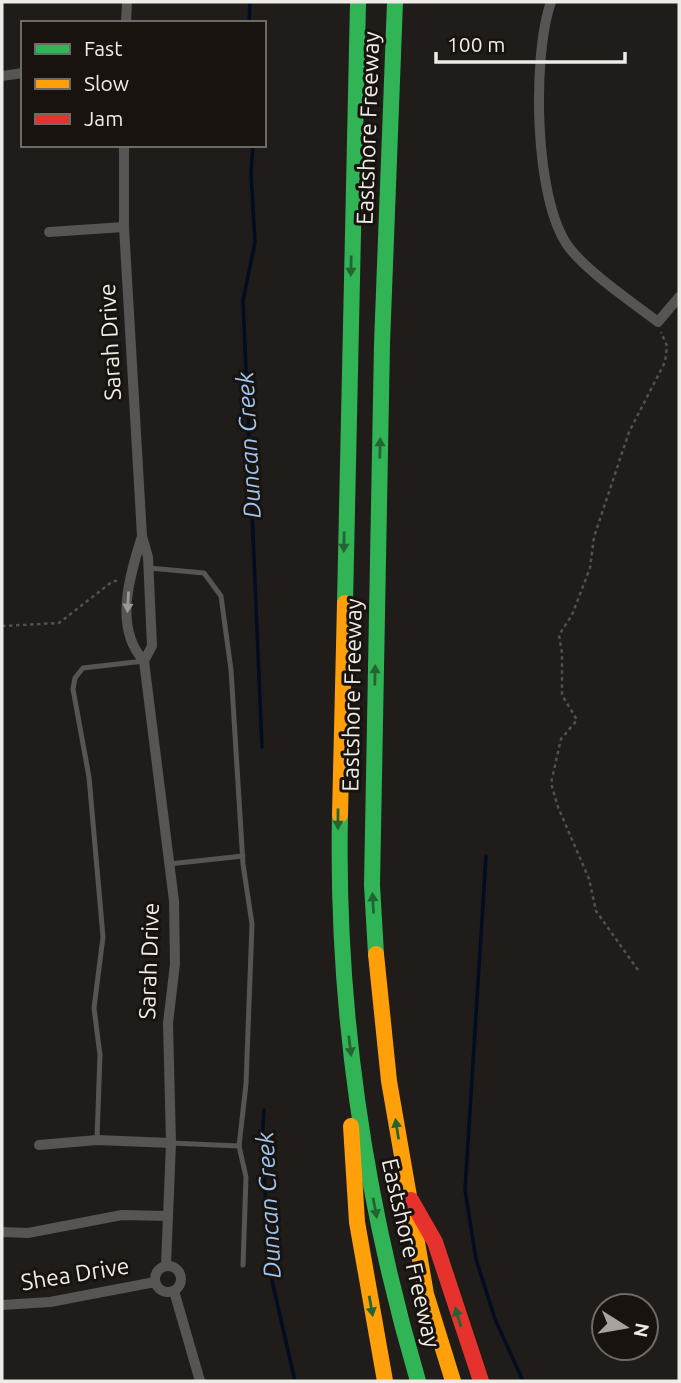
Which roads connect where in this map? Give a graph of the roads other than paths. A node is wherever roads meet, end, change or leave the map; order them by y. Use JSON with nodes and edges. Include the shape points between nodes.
{"nodes":[{"id":1,"x":127,"y":2,"type":"edge"},
{"id":2,"x":358,"y":2,"type":"edge"},
{"id":3,"x":395,"y":2,"type":"edge"},
{"id":4,"x":551,"y":2,"type":"edge"},
{"id":5,"x":126,"y":21,"type":"edge"},
{"id":6,"x":21,"y":73,"type":"edge"},
{"id":7,"x":2,"y":76,"type":"edge"},
{"id":8,"x":124,"y":147,"type":"edge"},
{"id":9,"x":124,"y":228,"type":"junction"},
{"id":10,"x":50,"y":232,"type":"dead end"},
{"id":11,"x":679,"y":297,"type":"edge"},
{"id":12,"x":142,"y":536,"type":"junction"},
{"id":13,"x":149,"y":568,"type":"junction"},
{"id":14,"x":144,"y":660,"type":"junction"},
{"id":15,"x":243,"y":856,"type":"junction"},
{"id":16,"x":169,"y":864,"type":"junction"},
{"id":17,"x":356,"y":1093,"type":"junction"},
{"id":18,"x":97,"y":1140,"type":"junction"},
{"id":19,"x":171,"y":1143,"type":"junction"},
{"id":20,"x":39,"y":1145,"type":"dead end"},
{"id":21,"x":239,"y":1146,"type":"junction"},
{"id":22,"x":408,"y":1196,"type":"junction"},
{"id":23,"x":168,"y":1216,"type":"junction"},
{"id":24,"x":2,"y":1232,"type":"edge"},
{"id":25,"x":166,"y":1265,"type":"junction"},
{"id":26,"x":243,"y":1265,"type":"dead end"},
{"id":27,"x":155,"y":1282,"type":"junction"},
{"id":28,"x":174,"y":1291,"type":"junction"},
{"id":29,"x":2,"y":1305,"type":"edge"},
{"id":30,"x":200,"y":1381,"type":"edge"},
{"id":31,"x":385,"y":1381,"type":"edge"},
{"id":32,"x":418,"y":1381,"type":"edge"},
{"id":33,"x":453,"y":1381,"type":"edge"},
{"id":34,"x":481,"y":1381,"type":"edge"}],
"edges":[{"from":1,"to":5,"type":"street"},
{"from":2,"to":17,"type":"highway","name":"Eastshore Freeway","one_way":true,"via":[[338,807],[338,905]]},
{"from":22,"to":3,"type":"highway","name":"Eastshore Freeway","one_way":true,"via":[[378,999],[372,885],[382,344]]},
{"from":4,"to":11,"type":"street","via":[[542,44],[539,112],[556,223],[576,256],[658,322]]},
{"from":6,"to":7,"type":"street"},
{"from":8,"to":9,"type":"street","name":"Sarah Drive"},
{"from":9,"to":10,"type":"street"},
{"from":9,"to":12,"type":"street","name":"Sarah Drive"},
{"from":12,"to":13,"type":"street","name":"Sarah Drive"},
{"from":12,"to":14,"type":"street","name":"Sarah Drive","one_way":true,"via":[[129,582],[127,623],[131,647]]},
{"from":13,"to":14,"type":"street","name":"Sarah Drive","via":[[152,646]]},
{"from":13,"to":15,"type":"lane","via":[[204,573],[221,596],[232,683]]},
{"from":14,"to":16,"type":"street","name":"Sarah Drive"},
{"from":14,"to":18,"type":"lane","via":[[83,668],[73,689],[89,777],[103,936],[94,1008],[100,1055]]},
{"from":15,"to":16,"type":"lane"},
{"from":15,"to":21,"type":"lane","via":[[252,924]]},
{"from":16,"to":19,"type":"street","name":"Sarah Drive","via":[[175,964],[168,1023]]},
{"from":17,"to":31,"type":"highway","one_way":true,"via":[[351,1151],[364,1265]]},
{"from":17,"to":32,"type":"highway","name":"Eastshore Freeway","one_way":true,"via":[[394,1300]]},
{"from":18,"to":19,"type":"street"},
{"from":18,"to":20,"type":"street"},
{"from":19,"to":21,"type":"lane"},
{"from":19,"to":23,"type":"street","name":"Sarah Drive"},
{"from":21,"to":26,"type":"lane","via":[[246,1177]]},
{"from":22,"to":33,"type":"highway","name":"Eastshore Freeway","via":[[426,1294]]},
{"from":34,"to":22,"type":"highway","one_way":true,"via":[[426,1218]]},
{"from":23,"to":24,"type":"street","via":[[122,1215],[28,1233]]},
{"from":23,"to":25,"type":"street","name":"Sarah Drive"},
{"from":25,"to":27,"type":"street","via":[[155,1275]]},
{"from":25,"to":28,"type":"street","name":"Sarah Drive","via":[[181,1275]]},
{"from":27,"to":28,"type":"street","via":[[162,1291]]},
{"from":27,"to":29,"type":"street","name":"Shea Drive","via":[[50,1302]]},
{"from":28,"to":30,"type":"street"}]}
